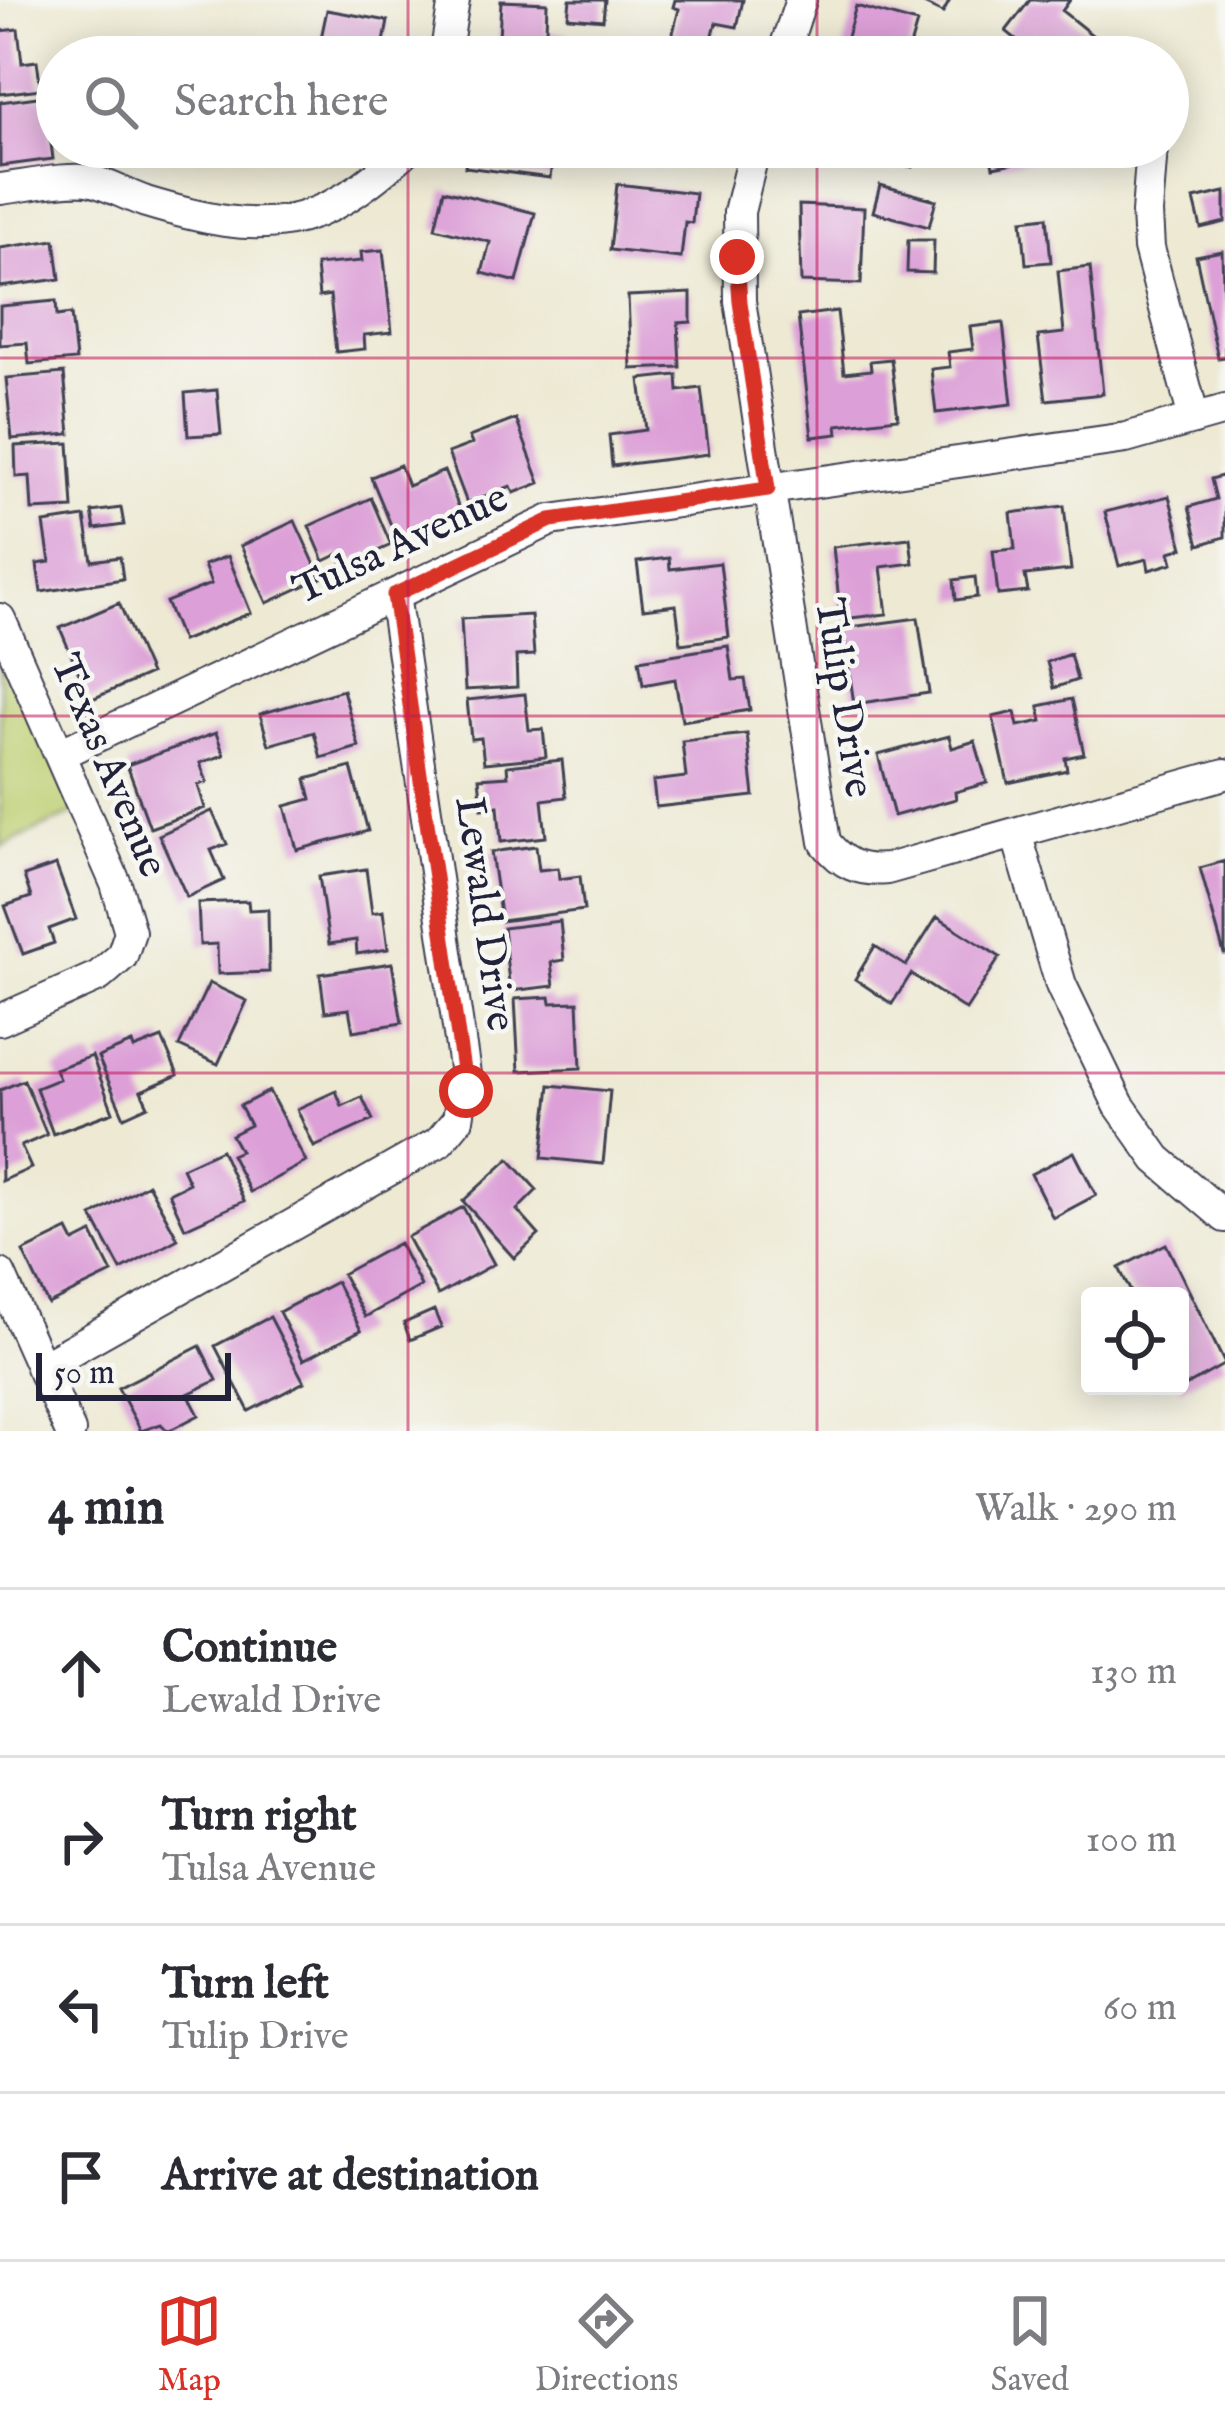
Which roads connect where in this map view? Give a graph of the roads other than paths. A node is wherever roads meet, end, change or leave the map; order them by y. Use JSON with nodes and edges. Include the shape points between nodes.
{"nodes":[{"id":1,"x":454,"y":0,"type":"edge"},
{"id":2,"x":801,"y":0,"type":"edge"},
{"id":3,"x":448,"y":36,"type":"edge"},
{"id":4,"x":789,"y":36,"type":"edge"},
{"id":5,"x":387,"y":168,"type":"edge"},
{"id":6,"x":750,"y":168,"type":"edge"},
{"id":7,"x":1150,"y":168,"type":"edge"},
{"id":8,"x":0,"y":189,"type":"edge"},
{"id":9,"x":1225,"y":410,"type":"edge"},
{"id":10,"x":1194,"y":419,"type":"junction"},
{"id":11,"x":768,"y":489,"type":"junction"},
{"id":12,"x":394,"y":595,"type":"junction"},
{"id":13,"x":0,"y":619,"type":"edge"},
{"id":14,"x":59,"y":754,"type":"junction"},
{"id":15,"x":1225,"y":774,"type":"edge"},
{"id":16,"x":1016,"y":833,"type":"junction"},
{"id":17,"x":0,"y":1020,"type":"edge"},
{"id":18,"x":1225,"y":1217,"type":"edge"},
{"id":19,"x":0,"y":1274,"type":"edge"},
{"id":20,"x":41,"y":1367,"type":"junction"},
{"id":21,"x":70,"y":1431,"type":"edge"}],
"edges":[{"from":1,"to":3,"type":"street"},
{"from":2,"to":4,"type":"street"},
{"from":5,"to":8,"type":"street","via":[[293,221],[233,225],[89,180]]},
{"from":6,"to":11,"type":"street","name":"Tulip Drive","via":[[737,257]]},
{"from":7,"to":10,"type":"street","via":[[1149,248]]},
{"from":9,"to":10,"type":"street","name":"Tulsa Avenue"},
{"from":10,"to":11,"type":"street","name":"Tulsa Avenue","via":[[1126,438]]},
{"from":11,"to":12,"type":"street","name":"Tulsa Avenue","via":[[551,520]]},
{"from":11,"to":16,"type":"street","name":"Tulip Drive","via":[[825,842],[837,858],[870,871]]},
{"from":12,"to":14,"type":"street","name":"Tulsa Avenue"},
{"from":12,"to":20,"type":"street","name":"Lewald Drive","via":[[466,1074],[458,1119],[439,1142]]},
{"from":13,"to":14,"type":"street","name":"Texas Avenue"},
{"from":14,"to":17,"type":"street","name":"Texas Avenue","via":[[130,932],[122,956],[99,976]]},
{"from":15,"to":16,"type":"street","name":"Tulip Drive"},
{"from":16,"to":18,"type":"street","via":[[1061,986],[1118,1105],[1156,1160]]},
{"from":19,"to":20,"type":"street"},
{"from":20,"to":21,"type":"street"}]}
